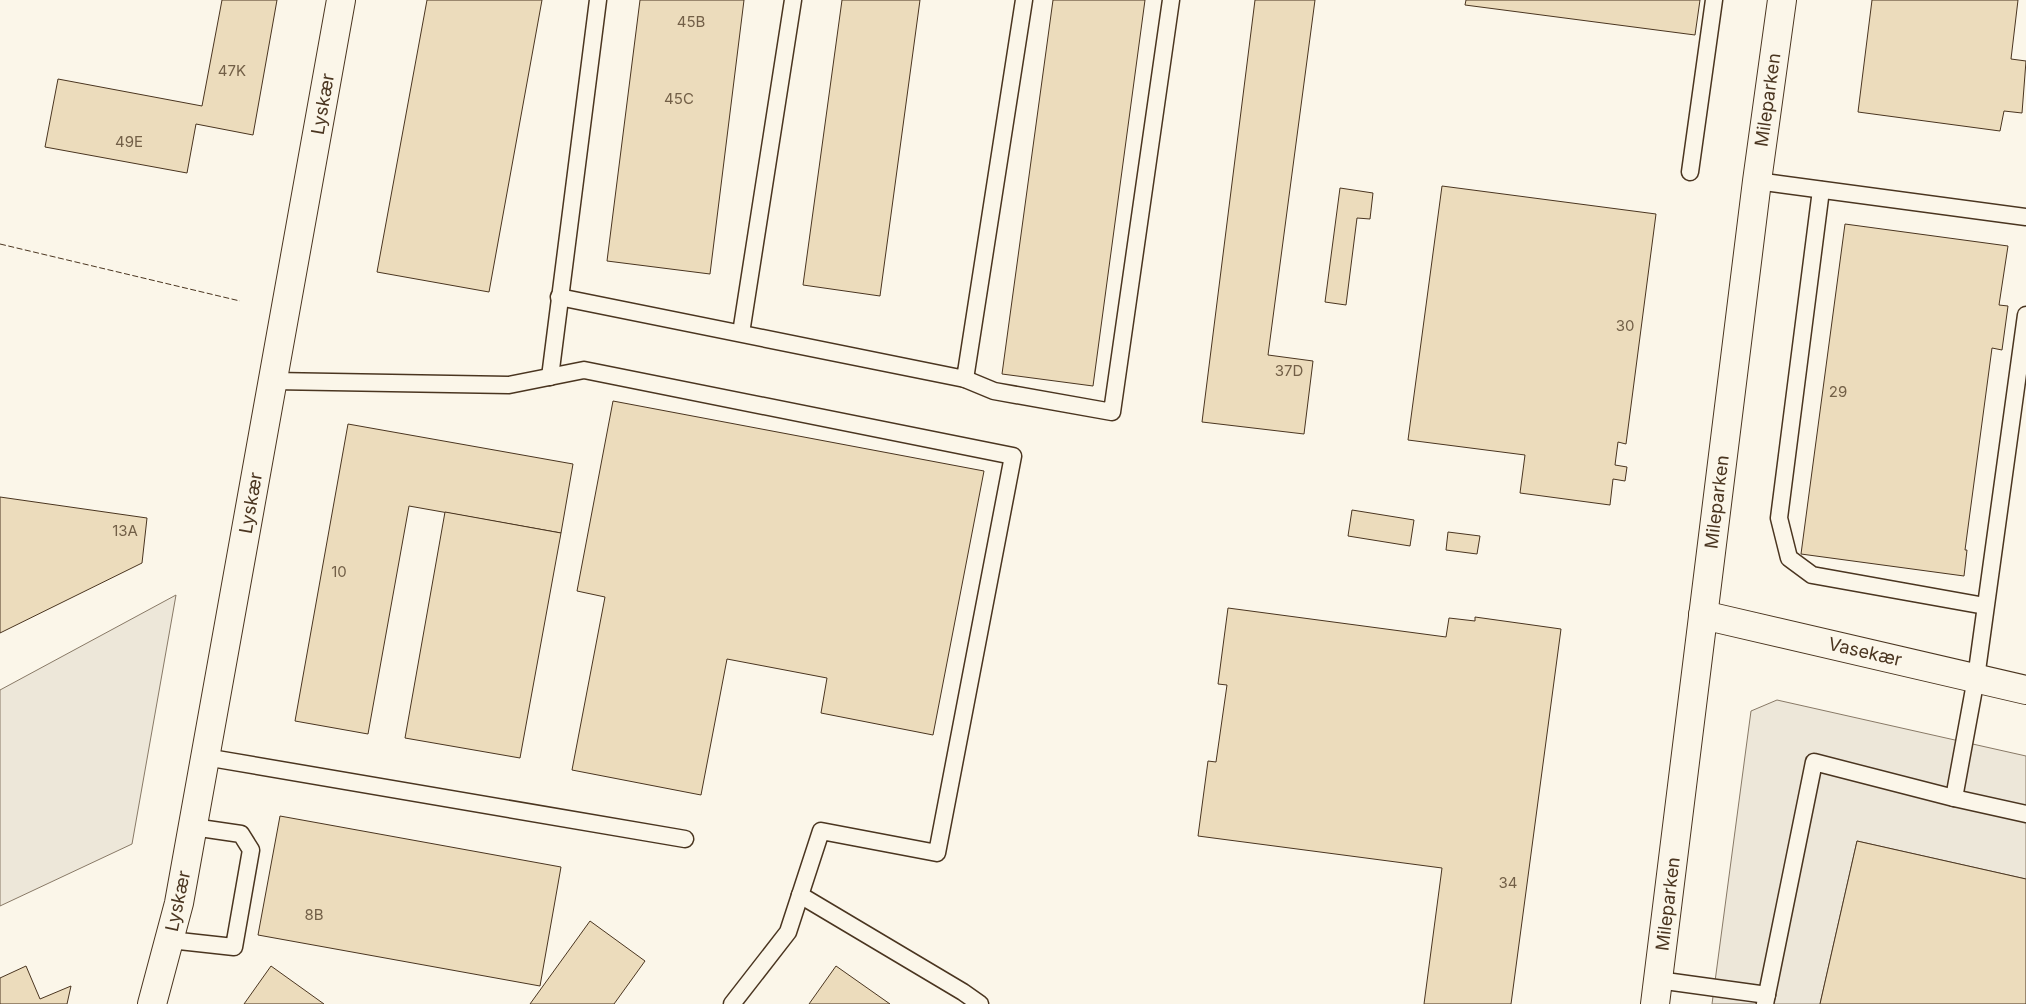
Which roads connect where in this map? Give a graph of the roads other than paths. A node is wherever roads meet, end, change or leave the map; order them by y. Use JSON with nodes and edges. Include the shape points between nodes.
{"nodes":[{"id":1,"x":341,"y":0,"type":"edge"},
{"id":2,"x":598,"y":0,"type":"edge"},
{"id":3,"x":794,"y":0,"type":"edge"},
{"id":4,"x":1024,"y":0,"type":"edge"},
{"id":5,"x":1171,"y":0,"type":"edge"},
{"id":6,"x":1714,"y":0,"type":"edge"},
{"id":7,"x":1782,"y":0,"type":"edge"},
{"id":8,"x":1690,"y":172,"type":"dead end"},
{"id":9,"x":1757,"y":181,"type":"junction"},
{"id":10,"x":1821,"y":190,"type":"junction"},
{"id":11,"x":2026,"y":217,"type":"edge"},
{"id":12,"x":560,"y":297,"type":"junction"},
{"id":13,"x":2026,"y":314,"type":"edge"},
{"id":14,"x":741,"y":334,"type":"junction"},
{"id":15,"x":550,"y":377,"type":"junction"},
{"id":16,"x":965,"y":379,"type":"junction"},
{"id":17,"x":273,"y":381,"type":"junction"},
{"id":18,"x":1985,"y":606,"type":"junction"},
{"id":19,"x":1703,"y":615,"type":"junction"},
{"id":20,"x":1976,"y":678,"type":"junction"},
{"id":21,"x":2026,"y":690,"type":"edge"},
{"id":22,"x":205,"y":757,"type":"junction"},
{"id":23,"x":1954,"y":798,"type":"junction"},
{"id":24,"x":2026,"y":814,"type":"edge"},
{"id":25,"x":193,"y":827,"type":"junction"},
{"id":26,"x":685,"y":840,"type":"dead end"},
{"id":27,"x":800,"y":895,"type":"junction"},
{"id":28,"x":170,"y":940,"type":"junction"},
{"id":29,"x":1657,"y":992,"type":"edge"},
{"id":30,"x":1766,"y":1000,"type":"edge"},
{"id":31,"x":152,"y":1004,"type":"edge"},
{"id":32,"x":732,"y":1004,"type":"edge"},
{"id":33,"x":980,"y":1004,"type":"edge"}],
"edges":[{"from":1,"to":17,"type":"street","name":"Lyskær"},
{"from":2,"to":12,"type":"lane"},
{"from":3,"to":14,"type":"lane"},
{"from":4,"to":16,"type":"lane"},
{"from":5,"to":16,"type":"lane","via":[[1112,412],[994,392]]},
{"from":6,"to":8,"type":"lane"},
{"from":7,"to":9,"type":"street","name":"Mileparken"},
{"from":9,"to":10,"type":"lane"},
{"from":9,"to":19,"type":"street","name":"Mileparken"},
{"from":10,"to":11,"type":"lane"},
{"from":10,"to":18,"type":"lane","via":[[1779,518],[1789,558],[1812,575]]},
{"from":12,"to":14,"type":"lane"},
{"from":12,"to":15,"type":"lane"},
{"from":13,"to":18,"type":"lane"},
{"from":14,"to":16,"type":"lane"},
{"from":15,"to":17,"type":"lane","via":[[509,385]]},
{"from":15,"to":27,"type":"lane","via":[[584,370],[1013,456],[937,853],[821,831]]},
{"from":17,"to":22,"type":"street","name":"Lyskær"},
{"from":18,"to":20,"type":"lane"},
{"from":19,"to":20,"type":"street","name":"Vasekær"},
{"from":19,"to":29,"type":"street","name":"Mileparken"},
{"from":20,"to":21,"type":"street","name":"Vasekær"},
{"from":20,"to":23,"type":"lane"},
{"from":22,"to":25,"type":"street","name":"Lyskær"},
{"from":22,"to":26,"type":"lane"},
{"from":23,"to":24,"type":"lane"},
{"from":23,"to":30,"type":"lane","via":[[1814,762]]},
{"from":25,"to":28,"type":"street","name":"Lyskær"},
{"from":25,"to":28,"type":"lane","via":[[241,834],[251,850],[234,947]]},
{"from":27,"to":32,"type":"lane","via":[[788,932]]},
{"from":27,"to":33,"type":"lane"},
{"from":28,"to":31,"type":"street","name":"Lyskær"},
{"from":29,"to":30,"type":"lane"}]}
